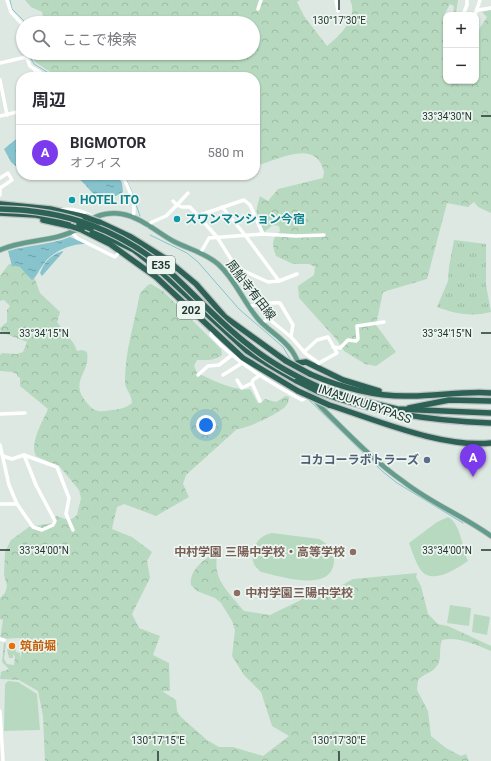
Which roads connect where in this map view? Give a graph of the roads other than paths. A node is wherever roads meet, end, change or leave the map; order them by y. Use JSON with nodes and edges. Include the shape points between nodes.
{"nodes":[{"id":1,"x":7,"y":0,"type":"edge"},
{"id":2,"x":261,"y":0,"type":"edge"},
{"id":3,"x":336,"y":0,"type":"edge"},
{"id":4,"x":467,"y":0,"type":"edge"},
{"id":5,"x":480,"y":0,"type":"edge"},
{"id":6,"x":491,"y":8,"type":"edge"},
{"id":7,"x":258,"y":9,"type":"dead end"},
{"id":8,"x":478,"y":10,"type":"joint"},
{"id":9,"x":338,"y":12,"type":"dead end"},
{"id":10,"x":464,"y":12,"type":"edge"},
{"id":11,"x":16,"y":17,"type":"edge"},
{"id":12,"x":16,"y":58,"type":"edge"},
{"id":13,"x":27,"y":60,"type":"edge"},
{"id":14,"x":0,"y":63,"type":"edge"},
{"id":15,"x":35,"y":71,"type":"edge"},
{"id":16,"x":0,"y":80,"type":"edge"},
{"id":17,"x":16,"y":113,"type":"edge"},
{"id":18,"x":7,"y":115,"type":"junction"},
{"id":19,"x":0,"y":116,"type":"edge"},
{"id":20,"x":0,"y":178,"type":"edge"},
{"id":21,"x":124,"y":180,"type":"edge"},
{"id":22,"x":0,"y":187,"type":"edge"},
{"id":23,"x":188,"y":193,"type":"dead end"},
{"id":24,"x":0,"y":196,"type":"edge"},
{"id":25,"x":173,"y":201,"type":"dead end"},
{"id":26,"x":0,"y":204,"type":"edge"},
{"id":27,"x":177,"y":205,"type":"junction"},
{"id":28,"x":222,"y":207,"type":"junction"},
{"id":29,"x":0,"y":209,"type":"edge"},
{"id":30,"x":58,"y":211,"type":"junction"},
{"id":31,"x":0,"y":212,"type":"edge"},
{"id":32,"x":0,"y":216,"type":"edge"},
{"id":33,"x":197,"y":216,"type":"junction"},
{"id":34,"x":133,"y":217,"type":"junction"},
{"id":35,"x":94,"y":218,"type":"junction"},
{"id":36,"x":148,"y":226,"type":"junction"},
{"id":37,"x":71,"y":229,"type":"junction"},
{"id":38,"x":263,"y":234,"type":"junction"},
{"id":39,"x":324,"y":234,"type":"dead end"},
{"id":40,"x":245,"y":235,"type":"junction"},
{"id":41,"x":217,"y":237,"type":"junction"},
{"id":42,"x":0,"y":250,"type":"edge"},
{"id":43,"x":120,"y":251,"type":"junction"},
{"id":44,"x":201,"y":252,"type":"junction"},
{"id":45,"x":244,"y":271,"type":"junction"},
{"id":46,"x":297,"y":274,"type":"dead end"},
{"id":47,"x":234,"y":282,"type":"junction"},
{"id":48,"x":279,"y":282,"type":"junction"},
{"id":49,"x":249,"y":306,"type":"junction"},
{"id":50,"x":384,"y":322,"type":"dead end"},
{"id":51,"x":262,"y":323,"type":"junction"},
{"id":52,"x":212,"y":329,"type":"junction"},
{"id":53,"x":290,"y":336,"type":"junction"},
{"id":54,"x":333,"y":347,"type":"junction"},
{"id":55,"x":304,"y":352,"type":"junction"},
{"id":56,"x":232,"y":355,"type":"junction"},
{"id":57,"x":242,"y":363,"type":"junction"},
{"id":58,"x":298,"y":363,"type":"junction"},
{"id":59,"x":318,"y":365,"type":"junction"},
{"id":60,"x":198,"y":375,"type":"dead end"},
{"id":61,"x":223,"y":375,"type":"dead end"},
{"id":62,"x":260,"y":375,"type":"junction"},
{"id":63,"x":237,"y":380,"type":"dead end"},
{"id":64,"x":252,"y":383,"type":"junction"},
{"id":65,"x":454,"y":393,"type":"junction"},
{"id":66,"x":491,"y":393,"type":"edge"},
{"id":67,"x":338,"y":394,"type":"junction"},
{"id":68,"x":310,"y":396,"type":"junction"},
{"id":69,"x":368,"y":399,"type":"dead end"},
{"id":70,"x":260,"y":401,"type":"dead end"},
{"id":71,"x":491,"y":401,"type":"edge"},
{"id":72,"x":417,"y":404,"type":"dead end"},
{"id":73,"x":426,"y":404,"type":"junction"},
{"id":74,"x":398,"y":412,"type":"junction"},
{"id":75,"x":25,"y":413,"type":"dead end"},
{"id":76,"x":491,"y":413,"type":"edge"},
{"id":77,"x":0,"y":414,"type":"edge"},
{"id":78,"x":491,"y":423,"type":"edge"},
{"id":79,"x":491,"y":443,"type":"edge"},
{"id":80,"x":0,"y":445,"type":"edge"},
{"id":81,"x":24,"y":455,"type":"junction"},
{"id":82,"x":4,"y":456,"type":"junction"},
{"id":83,"x":0,"y":504,"type":"edge"},
{"id":84,"x":17,"y":504,"type":"junction"},
{"id":85,"x":73,"y":530,"type":"dead end"},
{"id":86,"x":491,"y":536,"type":"edge"},
{"id":87,"x":0,"y":712,"type":"edge"},
{"id":88,"x":3,"y":761,"type":"edge"}],
"edges":[{"from":1,"to":11,"type":"street"},
{"from":2,"to":7,"type":"street"},
{"from":3,"to":9,"type":"street"},
{"from":4,"to":10,"type":"street"},
{"from":5,"to":8,"type":"street"},
{"from":6,"to":8,"type":"street"},
{"from":12,"to":14,"type":"street"},
{"from":13,"to":15,"type":"street"},
{"from":16,"to":18,"type":"street"},
{"from":17,"to":18,"type":"street"},
{"from":18,"to":19,"type":"street"},
{"from":20,"to":22,"type":"street","via":[[8,173],[12,180]]},
{"from":21,"to":34,"type":"street","via":[[135,212]]},
{"from":22,"to":24,"type":"street"},
{"from":23,"to":27,"type":"street"},
{"from":25,"to":27,"type":"street"},
{"from":26,"to":30,"type":"highway","name":"IMAJUKU BYPASS","number":"202"},
{"from":27,"to":33,"type":"street","via":[[190,208]]},
{"from":27,"to":36,"type":"street","via":[[166,216]]},
{"from":28,"to":33,"type":"street"},
{"from":28,"to":38,"type":"street","via":[[244,200],[250,205]]},
{"from":28,"to":40,"type":"street"},
{"from":29,"to":67,"type":"highway","number":"E35","bridge":true,"via":[[36,210],[71,217],[122,239],[160,265],[234,333],[262,355],[294,375]]},
{"from":30,"to":35,"type":"street","via":[[65,209],[89,214]]},
{"from":30,"to":65,"type":"highway","name":"IMAJUKU BYPASS","number":"202","bridge":true,"via":[[99,222],[131,237],[166,259],[196,284],[225,318],[286,362],[310,374],[358,391],[390,396]]},
{"from":31,"to":74,"type":"highway","number":"E35","bridge":true,"via":[[58,219],[106,235],[134,250],[157,268],[247,351],[280,372],[336,399]]},
{"from":32,"to":37,"type":"highway","name":"IMAJUKU BYPASS","number":"202","via":[[28,218]]},
{"from":33,"to":41,"type":"street"},
{"from":34,"to":35,"type":"main road","name":"周船寺有田線","via":[[115,213]]},
{"from":34,"to":36,"type":"main road","name":"周船寺有田線"},
{"from":35,"to":37,"type":"main road","name":"周船寺有田線"},
{"from":36,"to":44,"type":"main road","name":"周船寺有田線","via":[[174,242]]},
{"from":37,"to":42,"type":"main road","name":"周船寺有田線","via":[[57,238],[18,243]]},
{"from":37,"to":43,"type":"highway","name":"IMAJUKU BYPASS","number":"202","bridge":true,"via":[[82,230]]},
{"from":37,"to":43,"type":"street","via":[[77,238],[115,257]]},
{"from":38,"to":39,"type":"street"},
{"from":38,"to":40,"type":"street"},
{"from":40,"to":41,"type":"street"},
{"from":40,"to":48,"type":"street"},
{"from":41,"to":44,"type":"street","via":[[209,238]]},
{"from":41,"to":45,"type":"street","via":[[234,264]]},
{"from":43,"to":52,"type":"highway","name":"IMAJUKU BYPASS","number":"202","via":[[156,277]]},
{"from":44,"to":47,"type":"main road","name":"周船寺有田線","via":[[218,264]]},
{"from":45,"to":47,"type":"street"},
{"from":45,"to":48,"type":"street","via":[[268,282]]},
{"from":46,"to":48,"type":"street"},
{"from":47,"to":49,"type":"main road","name":"周船寺有田線"},
{"from":49,"to":51,"type":"main road","name":"周船寺有田線"},
{"from":49,"to":53,"type":"street","via":[[280,303],[294,325]]},
{"from":50,"to":54,"type":"street","via":[[357,326],[358,339],[348,340],[340,348]]},
{"from":51,"to":53,"type":"street","via":[[269,319]]},
{"from":51,"to":58,"type":"main road","name":"周船寺有田線","via":[[285,343]]},
{"from":52,"to":56,"type":"street","via":[[211,335]]},
{"from":52,"to":79,"type":"highway","name":"IMAJUKU BYPASS","number":"202","bridge":true,"via":[[243,358],[298,391],[329,405],[438,440]]},
{"from":53,"to":55,"type":"street"},
{"from":54,"to":55,"type":"street","via":[[328,337],[323,337]]},
{"from":54,"to":59,"type":"street","via":[[337,354]]},
{"from":55,"to":59,"type":"street"},
{"from":56,"to":57,"type":"street"},
{"from":56,"to":60,"type":"street","via":[[219,365],[208,366]]},
{"from":57,"to":61,"type":"street"},
{"from":57,"to":62,"type":"street"},
{"from":58,"to":59,"type":"highway"},
{"from":58,"to":68,"type":"main road","name":"周船寺有田線"},
{"from":59,"to":65,"type":"highway","via":[[343,380],[379,391],[402,394]]},
{"from":62,"to":64,"type":"street"},
{"from":62,"to":68,"type":"street","via":[[302,400]]},
{"from":63,"to":64,"type":"street","via":[[242,388]]},
{"from":64,"to":70,"type":"street"},
{"from":65,"to":66,"type":"highway","name":"IMAJUKU BYPASS","number":"202"},
{"from":67,"to":69,"type":"highway"},
{"from":67,"to":74,"type":"highway","number":"E35"},
{"from":68,"to":86,"type":"main road","name":"周船寺有田線","via":[[388,471],[419,492],[468,519]]},
{"from":71,"to":73,"type":"highway","via":[[449,400]]},
{"from":72,"to":73,"type":"highway"},
{"from":73,"to":74,"type":"highway"},
{"from":74,"to":76,"type":"highway","number":"E35"},
{"from":74,"to":78,"type":"highway","number":"E35","via":[[440,421]]},
{"from":75,"to":77,"type":"street"},
{"from":80,"to":82,"type":"street"},
{"from":81,"to":82,"type":"street","via":[[12,459]]},
{"from":81,"to":84,"type":"street","via":[[36,485],[54,517],[53,525],[42,530],[33,527]]},
{"from":81,"to":85,"type":"street","via":[[58,468],[69,498],[66,514]]},
{"from":82,"to":84,"type":"street","via":[[9,485]]},
{"from":83,"to":84,"type":"street"},
{"from":87,"to":88,"type":"street"}]}
